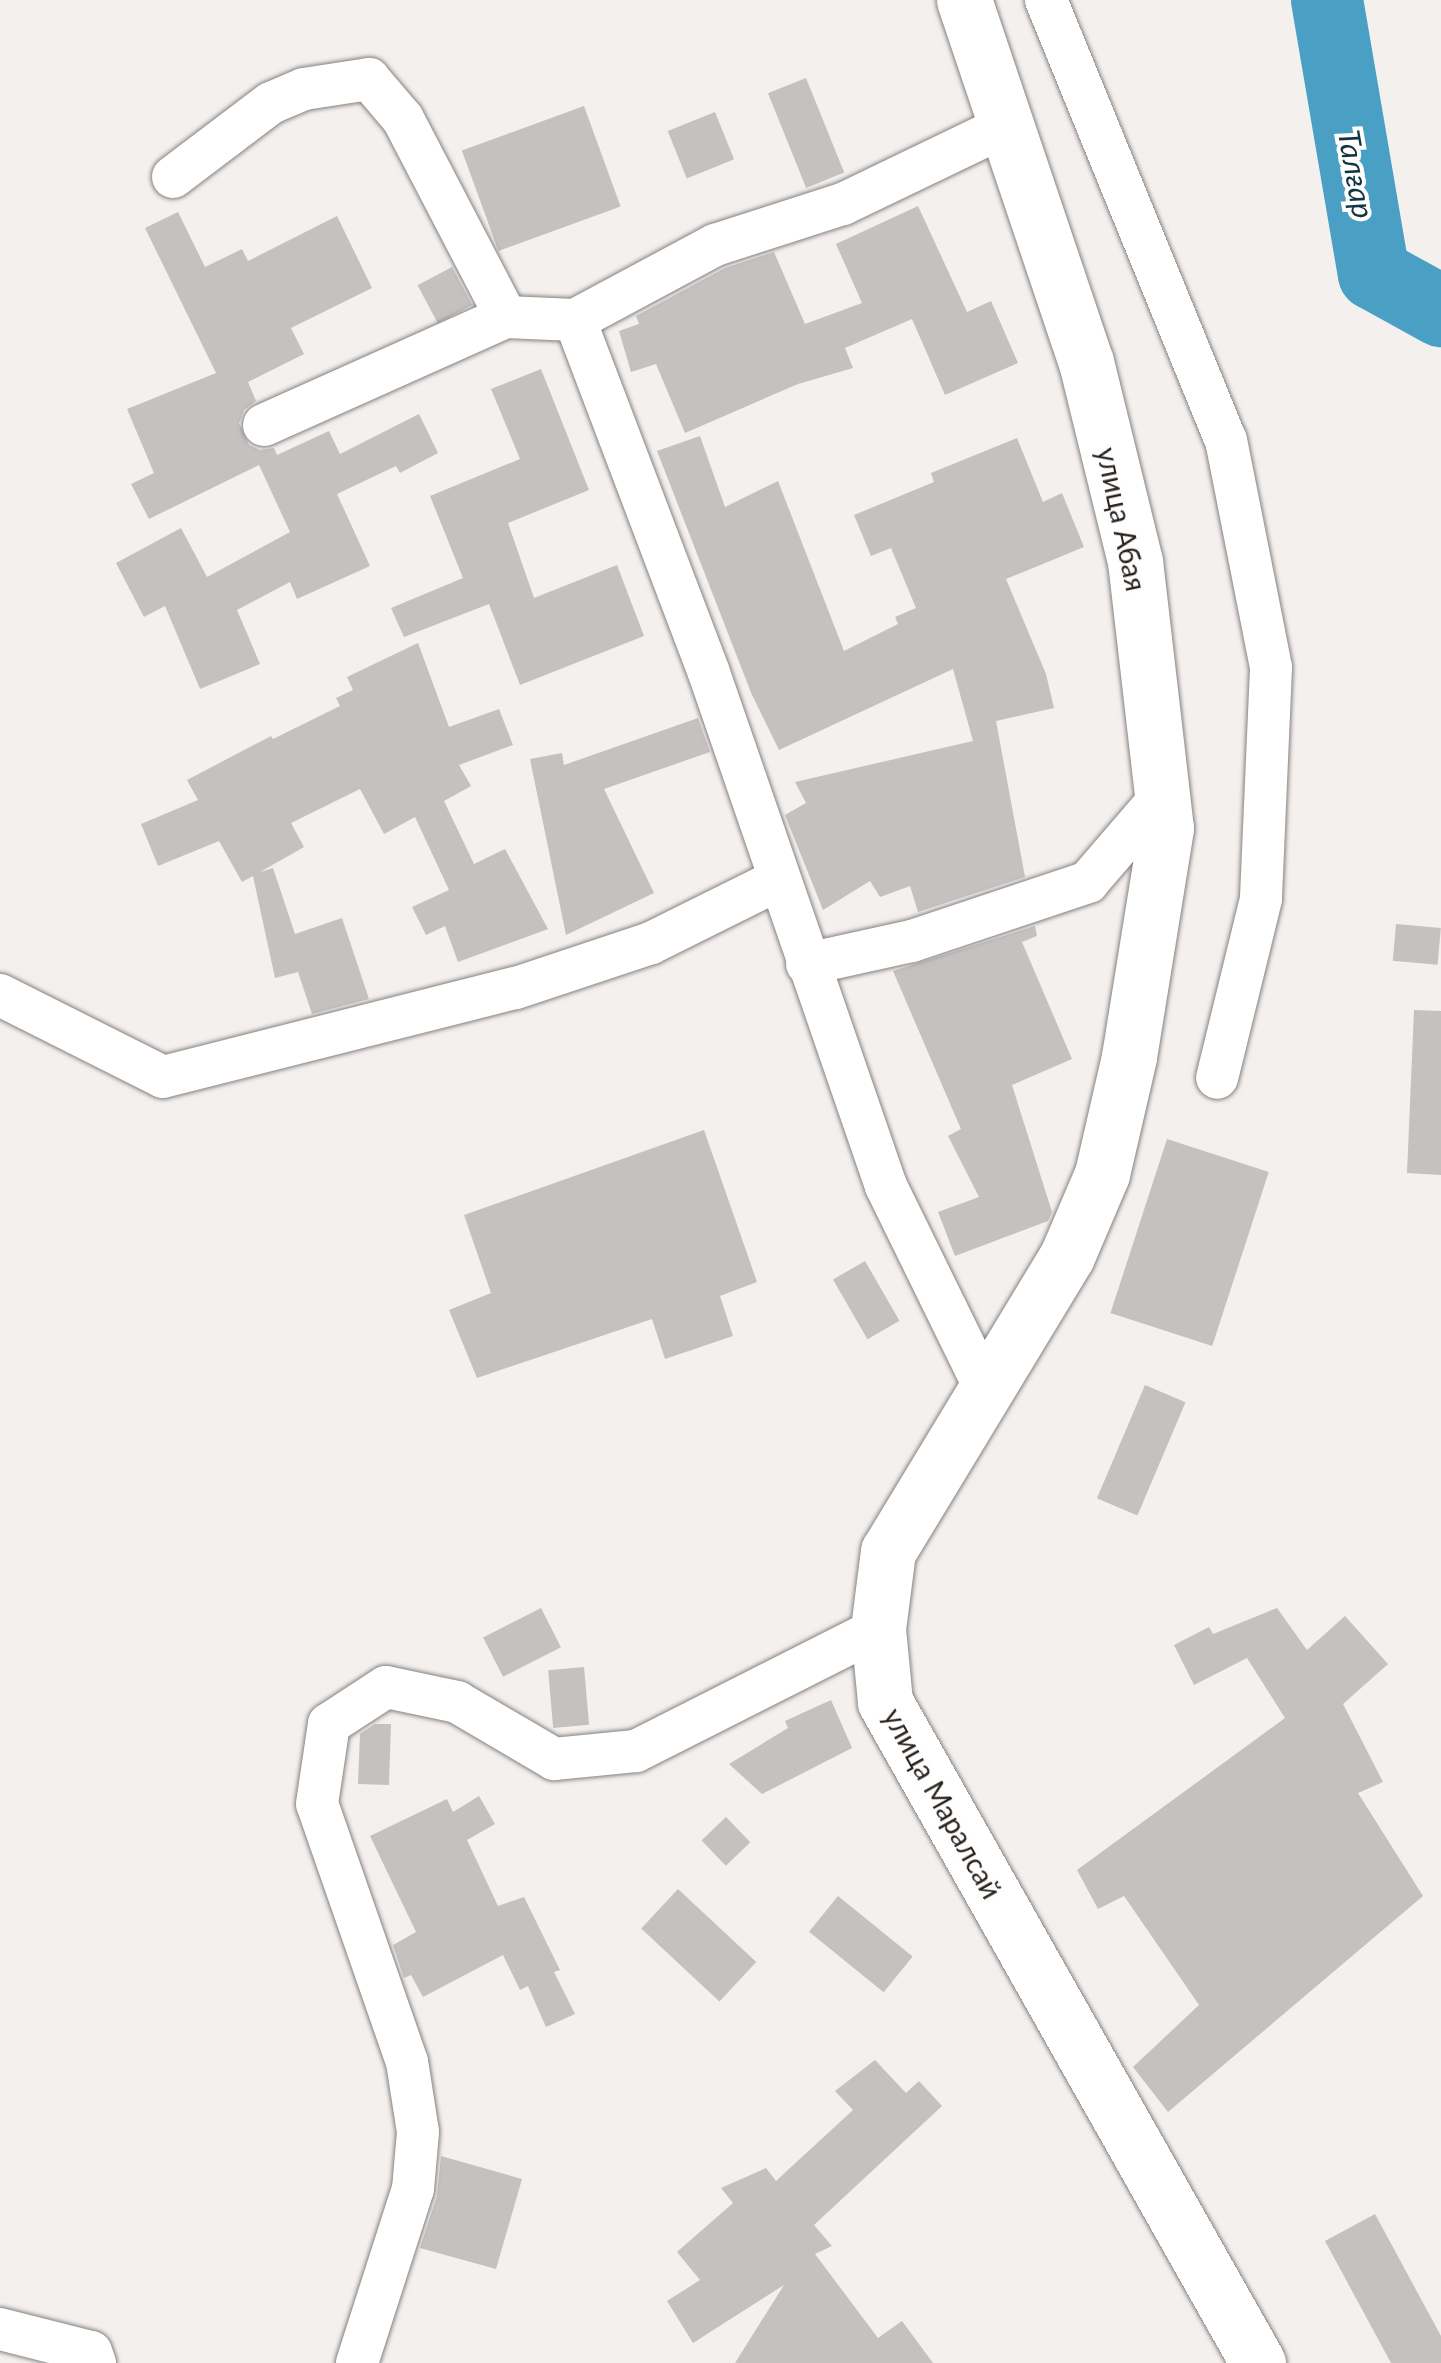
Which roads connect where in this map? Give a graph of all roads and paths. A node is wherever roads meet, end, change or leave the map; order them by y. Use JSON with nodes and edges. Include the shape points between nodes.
{"nodes":[{"id":1,"x":964,"y":0,"type":"edge"},
{"id":2,"x":1046,"y":0,"type":"edge"},
{"id":3,"x":1007,"y":125,"type":"junction"},
{"id":4,"x":174,"y":176,"type":"dead end"},
{"id":5,"x":506,"y":317,"type":"junction"},
{"id":6,"x":575,"y":320,"type":"junction"},
{"id":7,"x":264,"y":425,"type":"dead end"},
{"id":8,"x":1162,"y":796,"type":"junction"},
{"id":9,"x":778,"y":880,"type":"junction"},
{"id":10,"x":807,"y":964,"type":"junction"},
{"id":11,"x":0,"y":995,"type":"edge"},
{"id":12,"x":1129,"y":1057,"type":"joint"},
{"id":13,"x":1216,"y":1078,"type":"dead end"},
{"id":14,"x":986,"y":1390,"type":"junction"},
{"id":15,"x":878,"y":1629,"type":"junction"},
{"id":16,"x":0,"y":2329,"type":"edge"},
{"id":17,"x":95,"y":2363,"type":"edge"},
{"id":18,"x":357,"y":2363,"type":"edge"},
{"id":19,"x":1258,"y":2363,"type":"edge"}],
"edges":[{"from":1,"to":3,"type":"street","name":"улица Абая"},
{"from":2,"to":13,"type":"street","via":[[1226,440],[1271,668],[1261,899]]},
{"from":3,"to":6,"type":"street","via":[[843,204],[715,245]]},
{"from":3,"to":8,"type":"street","name":"улица Абая","via":[[1086,362],[1135,561]]},
{"from":4,"to":5,"type":"street","via":[[271,103],[304,88],[369,79],[402,118]]},
{"from":5,"to":6,"type":"street"},
{"from":5,"to":7,"type":"street"},
{"from":6,"to":9,"type":"street","via":[[708,670]]},
{"from":8,"to":10,"type":"street","via":[[1088,882],[912,941]]},
{"from":8,"to":12,"type":"street","name":"улица Абая","via":[[1166,828]]},
{"from":9,"to":10,"type":"street"},
{"from":9,"to":11,"type":"street","via":[[651,942],[516,988],[164,1077]]},
{"from":10,"to":14,"type":"street","via":[[886,1186]]},
{"from":12,"to":14,"type":"street","name":"улица Маралсай","via":[[1102,1174],[1066,1256]]},
{"from":14,"to":15,"type":"street","name":"улица Маралсай","via":[[888,1551]]},
{"from":15,"to":18,"type":"street","via":[[636,1751],[554,1758],[458,1702],[386,1688],[329,1724],[317,1804],[407,2062],[418,2132],[413,2189]]},
{"from":15,"to":19,"type":"street","name":"улица Маралсай","via":[[885,1702]]},
{"from":16,"to":17,"type":"street","via":[[90,2352]]}]}
